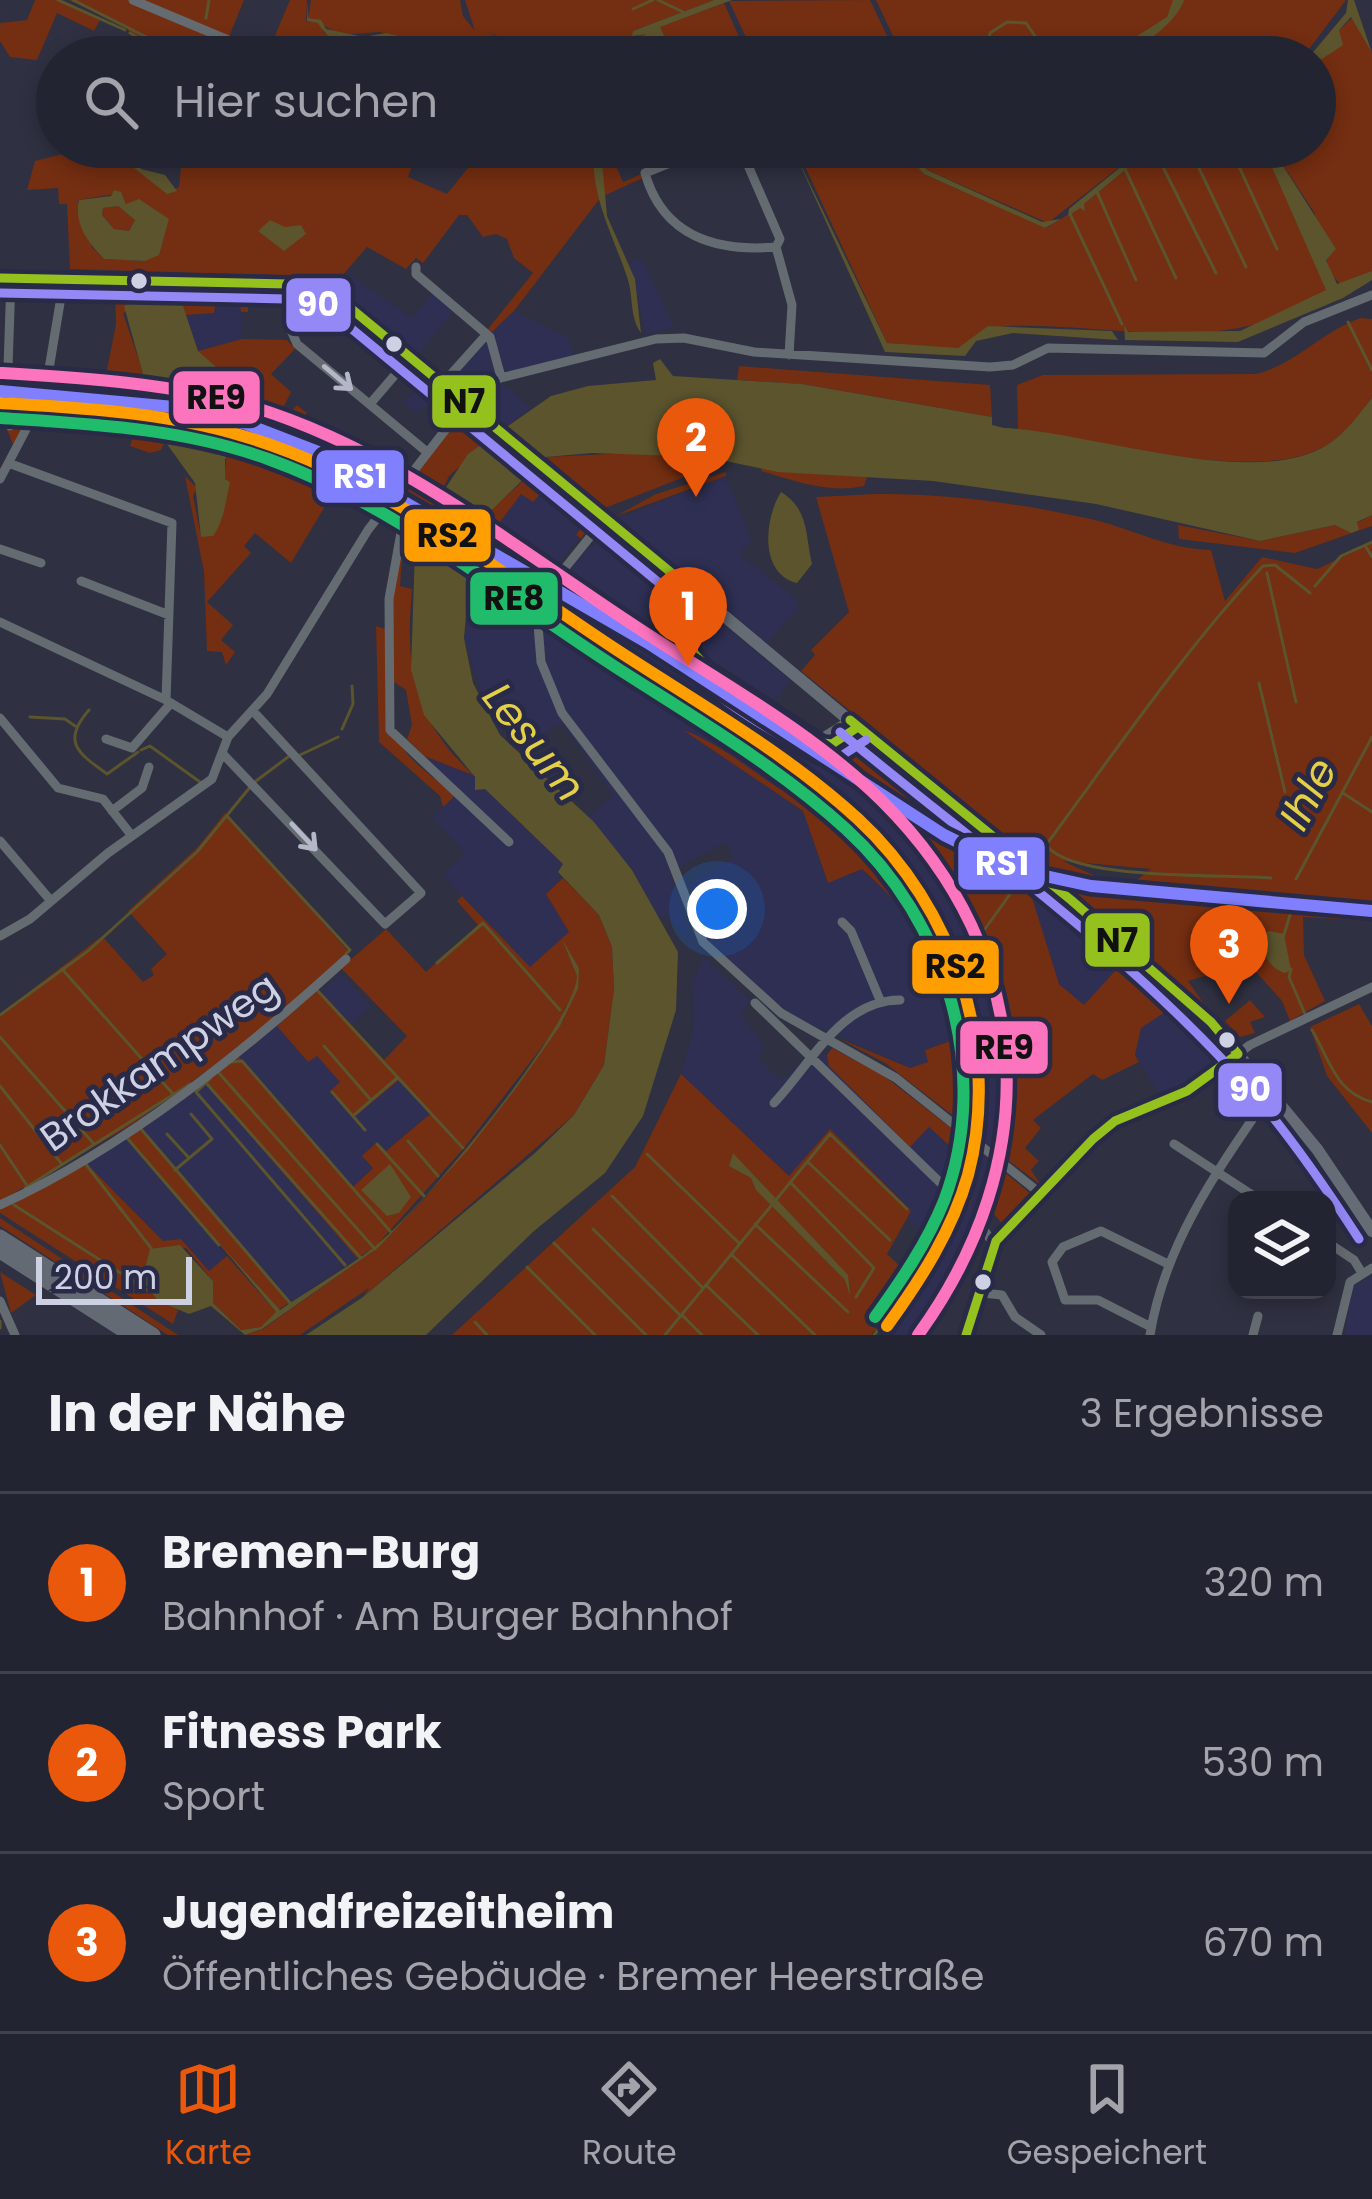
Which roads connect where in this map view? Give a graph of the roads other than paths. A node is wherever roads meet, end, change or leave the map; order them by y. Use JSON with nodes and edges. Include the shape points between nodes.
{"nodes":[{"id":1,"x":133,"y":0,"type":"edge"},
{"id":2,"x":219,"y":36,"type":"edge"},
{"id":3,"x":658,"y":168,"type":"edge"},
{"id":4,"x":749,"y":168,"type":"edge"},
{"id":5,"x":776,"y":248,"type":"junction"},
{"id":6,"x":416,"y":267,"type":"dead end"},
{"id":7,"x":64,"y":279,"type":"junction"},
{"id":8,"x":5,"y":284,"type":"edge"},
{"id":9,"x":288,"y":284,"type":"junction"},
{"id":10,"x":1372,"y":295,"type":"edge"},
{"id":11,"x":487,"y":334,"type":"junction"},
{"id":12,"x":412,"y":355,"type":"junction"},
{"id":13,"x":789,"y":355,"type":"junction"},
{"id":14,"x":4,"y":368,"type":"edge"},
{"id":15,"x":501,"y":377,"type":"junction"},
{"id":16,"x":444,"y":382,"type":"junction"},
{"id":17,"x":470,"y":403,"type":"junction"},
{"id":18,"x":370,"y":404,"type":"junction"},
{"id":19,"x":2,"y":406,"type":"edge"},
{"id":20,"x":10,"y":426,"type":"dead end"},
{"id":21,"x":427,"y":452,"type":"junction"},
{"id":22,"x":11,"y":464,"type":"junction"},
{"id":23,"x":0,"y":479,"type":"edge"},
{"id":24,"x":388,"y":503,"type":"junction"},
{"id":25,"x":606,"y":517,"type":"junction"},
{"id":26,"x":0,"y":550,"type":"edge"},
{"id":27,"x":41,"y":563,"type":"dead end"},
{"id":28,"x":81,"y":581,"type":"dead end"},
{"id":29,"x":714,"y":608,"type":"junction"},
{"id":30,"x":169,"y":615,"type":"junction"},
{"id":31,"x":0,"y":622,"type":"edge"},
{"id":32,"x":168,"y":701,"type":"junction"},
{"id":33,"x":253,"y":711,"type":"junction"},
{"id":34,"x":0,"y":718,"type":"edge"},
{"id":35,"x":854,"y":724,"type":"junction"},
{"id":36,"x":228,"y":737,"type":"junction"},
{"id":37,"x":106,"y":739,"type":"dead end"},
{"id":38,"x":222,"y":753,"type":"junction"},
{"id":39,"x":149,"y":767,"type":"dead end"},
{"id":40,"x":112,"y":811,"type":"junction"},
{"id":41,"x":132,"y":836,"type":"junction"},
{"id":42,"x":0,"y":841,"type":"edge"},
{"id":43,"x":508,"y":842,"type":"dead end"},
{"id":44,"x":51,"y":901,"type":"junction"},
{"id":45,"x":842,"y":922,"type":"dead end"},
{"id":46,"x":0,"y":936,"type":"edge"},
{"id":47,"x":346,"y":959,"type":"dead end"},
{"id":48,"x":1372,"y":987,"type":"edge"},
{"id":49,"x":880,"y":1000,"type":"junction"},
{"id":50,"x":900,"y":1000,"type":"dead end"},
{"id":51,"x":755,"y":1003,"type":"dead end"},
{"id":52,"x":830,"y":1040,"type":"junction"},
{"id":53,"x":1238,"y":1054,"type":"junction"},
{"id":54,"x":814,"y":1060,"type":"junction"},
{"id":55,"x":1271,"y":1092,"type":"junction"},
{"id":56,"x":774,"y":1103,"type":"dead end"},
{"id":57,"x":1174,"y":1144,"type":"dead end"},
{"id":58,"x":1217,"y":1173,"type":"junction"},
{"id":59,"x":944,"y":1186,"type":"dead end"},
{"id":60,"x":1246,"y":1191,"type":"edge"},
{"id":61,"x":1041,"y":1194,"type":"junction"},
{"id":62,"x":0,"y":1205,"type":"edge"},
{"id":63,"x":979,"y":1222,"type":"dead end"},
{"id":64,"x":1372,"y":1231,"type":"edge"},
{"id":65,"x":0,"y":1237,"type":"edge"},
{"id":66,"x":994,"y":1245,"type":"junction"},
{"id":67,"x":1336,"y":1248,"type":"edge"},
{"id":68,"x":0,"y":1251,"type":"edge"},
{"id":69,"x":1168,"y":1264,"type":"junction"},
{"id":70,"x":1367,"y":1271,"type":"edge"},
{"id":71,"x":982,"y":1293,"type":"junction"},
{"id":72,"x":0,"y":1301,"type":"edge"},
{"id":73,"x":1258,"y":1316,"type":"dead end"},
{"id":74,"x":1150,"y":1331,"type":"edge"},
{"id":75,"x":15,"y":1335,"type":"edge"},
{"id":76,"x":131,"y":1335,"type":"edge"},
{"id":77,"x":153,"y":1335,"type":"edge"},
{"id":78,"x":966,"y":1335,"type":"edge"},
{"id":79,"x":1041,"y":1335,"type":"edge"},
{"id":80,"x":1252,"y":1335,"type":"edge"},
{"id":81,"x":1337,"y":1335,"type":"edge"}],
"edges":[{"from":1,"to":2,"type":"street"},
{"from":3,"to":5,"type":"street","via":[[645,173],[671,217],[700,240]]},
{"from":4,"to":5,"type":"street","via":[[779,235]]},
{"from":5,"to":13,"type":"street","via":[[792,305]]},
{"from":6,"to":11,"type":"street"},
{"from":7,"to":8,"type":"main road"},
{"from":7,"to":9,"type":"main road"},
{"from":7,"to":22,"type":"street","via":[[50,377]]},
{"from":8,"to":14,"type":"street"},
{"from":9,"to":12,"type":"main road","via":[[340,297]]},
{"from":9,"to":18,"type":"street","one_way":true,"via":[[297,344]]},
{"from":10,"to":13,"type":"street","via":[[1304,322],[1259,354],[1048,349],[990,368]]},
{"from":11,"to":15,"type":"street"},
{"from":11,"to":16,"type":"street"},
{"from":12,"to":16,"type":"main road"},
{"from":12,"to":18,"type":"street"},
{"from":13,"to":15,"type":"street","via":[[656,339]]},
{"from":15,"to":17,"type":"street"},
{"from":16,"to":17,"type":"main road"},
{"from":17,"to":21,"type":"street"},
{"from":17,"to":25,"type":"main road"},
{"from":18,"to":21,"type":"street"},
{"from":19,"to":20,"type":"street"},
{"from":21,"to":24,"type":"street"},
{"from":22,"to":23,"type":"street"},
{"from":22,"to":30,"type":"street","via":[[172,523]]},
{"from":24,"to":33,"type":"street"},
{"from":24,"to":43,"type":"street","via":[[403,527],[389,599],[391,730]]},
{"from":25,"to":29,"type":"main road"},
{"from":25,"to":52,"type":"street","via":[[545,593],[538,642],[548,684],[604,774],[668,852],[711,954],[781,1013]]},
{"from":26,"to":27,"type":"street"},
{"from":28,"to":30,"type":"street"},
{"from":29,"to":35,"type":"main road"},
{"from":29,"to":35,"type":"street","via":[[692,637],[700,661],[814,737]]},
{"from":30,"to":32,"type":"street"},
{"from":31,"to":32,"type":"street"},
{"from":32,"to":36,"type":"street"},
{"from":32,"to":37,"type":"street","via":[[132,748]]},
{"from":33,"to":36,"type":"street"},
{"from":38,"to":33,"type":"street","one_way":true,"via":[[385,924],[422,892]]},
{"from":34,"to":40,"type":"street","via":[[58,788],[100,799]]},
{"from":35,"to":53,"type":"main road","via":[[1070,900]]},
{"from":36,"to":38,"type":"street"},
{"from":38,"to":41,"type":"street","via":[[212,778]]},
{"from":39,"to":40,"type":"street","via":[[142,788]]},
{"from":40,"to":41,"type":"street"},
{"from":41,"to":44,"type":"street"},
{"from":42,"to":44,"type":"street"},
{"from":44,"to":46,"type":"street"},
{"from":45,"to":49,"type":"street"},
{"from":47,"to":62,"type":"street","name":"Brokkampweg","via":[[245,1048]]},
{"from":48,"to":53,"type":"street"},
{"from":49,"to":50,"type":"street"},
{"from":49,"to":52,"type":"street","via":[[843,1019]]},
{"from":51,"to":54,"type":"street"},
{"from":52,"to":54,"type":"street"},
{"from":52,"to":61,"type":"street","via":[[872,1061]]},
{"from":53,"to":55,"type":"main road"},
{"from":53,"to":61,"type":"street","via":[[1187,1091],[1103,1129]]},
{"from":54,"to":56,"type":"street"},
{"from":54,"to":59,"type":"street","via":[[905,1157]]},
{"from":55,"to":58,"type":"street"},
{"from":55,"to":64,"type":"main road"},
{"from":57,"to":58,"type":"street"},
{"from":58,"to":60,"type":"street"},
{"from":58,"to":69,"type":"street"},
{"from":61,"to":66,"type":"street"},
{"from":63,"to":66,"type":"street"},
{"from":65,"to":77,"type":"highway"},
{"from":66,"to":71,"type":"street"},
{"from":67,"to":70,"type":"street"},
{"from":68,"to":76,"type":"highway"},
{"from":69,"to":74,"type":"street"},
{"from":69,"to":74,"type":"street","via":[[1101,1231],[1063,1247],[1052,1262],[1065,1300],[1099,1300]]},
{"from":70,"to":81,"type":"street","via":[[1350,1282]]},
{"from":71,"to":78,"type":"street"},
{"from":71,"to":79,"type":"street","via":[[1002,1295],[1015,1317]]},
{"from":72,"to":75,"type":"street"},
{"from":73,"to":80,"type":"street"}]}
